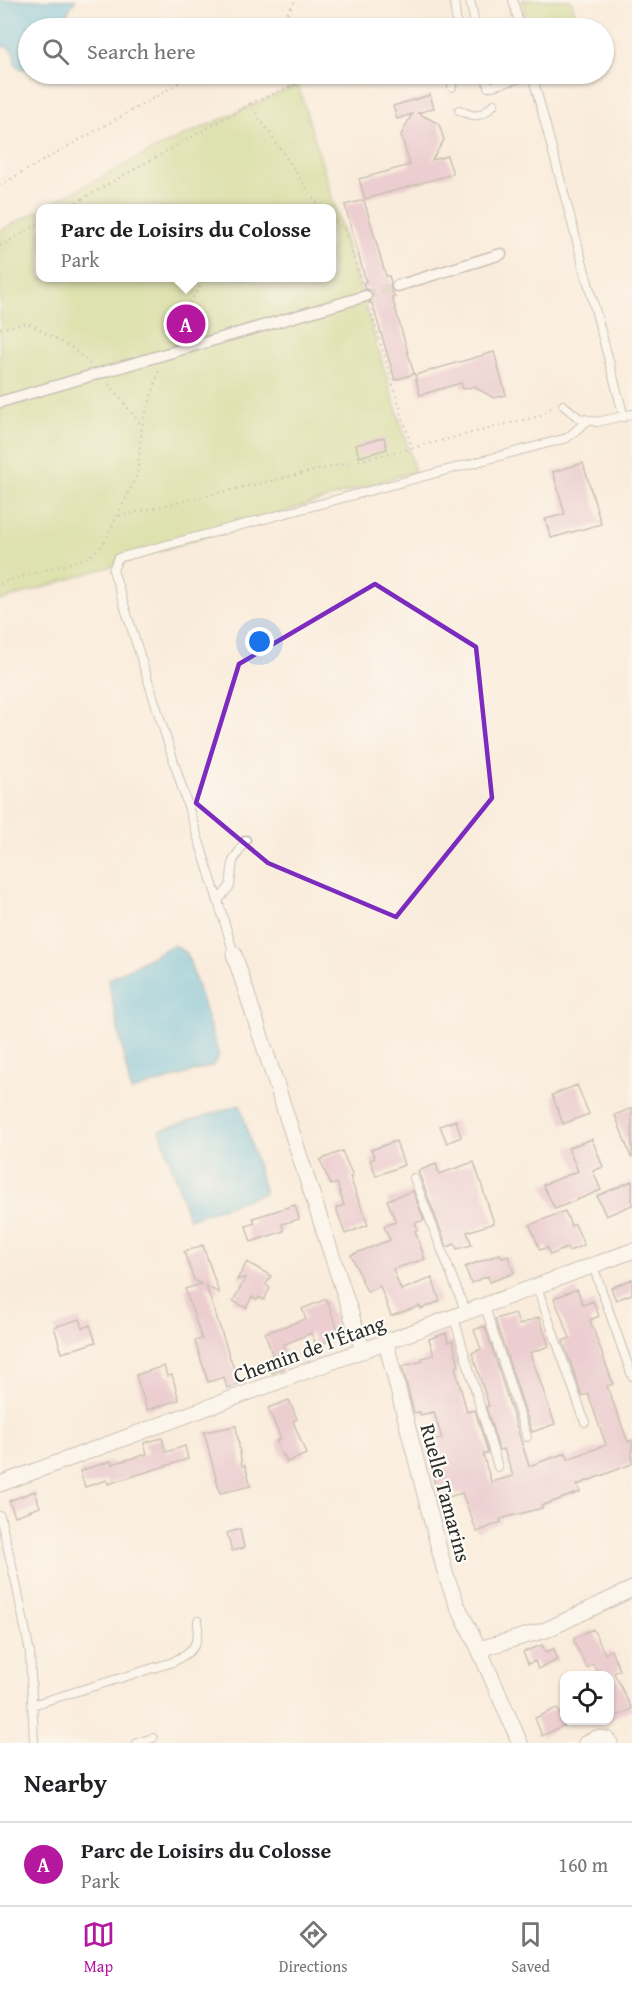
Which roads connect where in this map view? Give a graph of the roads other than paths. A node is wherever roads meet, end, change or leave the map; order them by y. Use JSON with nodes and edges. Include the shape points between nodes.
{"nodes":[{"id":1,"x":454,"y":0,"type":"edge"},
{"id":2,"x":470,"y":0,"type":"edge"},
{"id":3,"x":513,"y":0,"type":"edge"},
{"id":4,"x":456,"y":18,"type":"edge"},
{"id":5,"x":474,"y":18,"type":"edge"},
{"id":6,"x":518,"y":18,"type":"edge"},
{"id":7,"x":452,"y":84,"type":"edge"},
{"id":8,"x":535,"y":84,"type":"edge"},
{"id":9,"x":452,"y":87,"type":"dead end"},
{"id":10,"x":494,"y":104,"type":"dead end"},
{"id":11,"x":459,"y":110,"type":"dead end"},
{"id":12,"x":501,"y":254,"type":"dead end"},
{"id":13,"x":397,"y":286,"type":"tunnel mouth"},
{"id":14,"x":366,"y":296,"type":"tunnel mouth"},
{"id":15,"x":0,"y":402,"type":"edge"},
{"id":16,"x":563,"y":405,"type":"dead end"},
{"id":17,"x":628,"y":415,"type":"edge"},
{"id":18,"x":588,"y":420,"type":"junction"},
{"id":19,"x":246,"y":840,"type":"dead end"},
{"id":20,"x":218,"y":901,"type":"junction"},
{"id":21,"x":234,"y":954,"type":"joint"},
{"id":22,"x":414,"y":1178,"type":"dead end"},
{"id":23,"x":632,"y":1251,"type":"edge"},
{"id":24,"x":593,"y":1266,"type":"junction"},
{"id":25,"x":537,"y":1287,"type":"junction"},
{"id":26,"x":485,"y":1307,"type":"junction"},
{"id":27,"x":460,"y":1316,"type":"junction"},
{"id":28,"x":386,"y":1343,"type":"junction"},
{"id":29,"x":363,"y":1351,"type":"junction"},
{"id":30,"x":632,"y":1376,"type":"edge"},
{"id":31,"x":585,"y":1422,"type":"dead end"},
{"id":32,"x":527,"y":1437,"type":"dead end"},
{"id":33,"x":498,"y":1467,"type":"dead end"},
{"id":34,"x":0,"y":1484,"type":"edge"},
{"id":35,"x":0,"y":1516,"type":"edge"},
{"id":36,"x":632,"y":1589,"type":"edge"},
{"id":37,"x":198,"y":1621,"type":"dead end"},
{"id":38,"x":479,"y":1649,"type":"junction"},
{"id":39,"x":32,"y":1705,"type":"junction"},
{"id":40,"x":153,"y":1738,"type":"dead end"},
{"id":41,"x":34,"y":1743,"type":"edge"},
{"id":42,"x":137,"y":1743,"type":"edge"},
{"id":43,"x":520,"y":1743,"type":"edge"},
{"id":44,"x":586,"y":1743,"type":"edge"},
{"id":45,"x":610,"y":1743,"type":"edge"}],
"edges":[{"from":1,"to":4,"type":"lane"},
{"from":2,"to":5,"type":"lane"},
{"from":3,"to":6,"type":"lane"},
{"from":7,"to":9,"type":"lane"},
{"from":8,"to":17,"type":"lane"},
{"from":10,"to":11,"type":"lane","via":[[479,116]]},
{"from":12,"to":13,"type":"street"},
{"from":14,"to":15,"type":"street"},
{"from":16,"to":18,"type":"lane"},
{"from":17,"to":18,"type":"lane","via":[[597,422]]},
{"from":18,"to":20,"type":"lane","via":[[567,438],[118,558],[113,570]]},
{"from":19,"to":20,"type":"lane","via":[[233,861],[230,886]]},
{"from":20,"to":21,"type":"lane"},
{"from":21,"to":29,"type":"street"},
{"from":22,"to":27,"type":"lane"},
{"from":23,"to":24,"type":"street","name":"Chemin de l'Étang"},
{"from":24,"to":25,"type":"street","name":"Chemin de l'Étang"},
{"from":24,"to":30,"type":"lane"},
{"from":25,"to":26,"type":"street","name":"Chemin de l'Étang"},
{"from":25,"to":31,"type":"lane"},
{"from":26,"to":27,"type":"street","name":"Chemin de l'Étang"},
{"from":26,"to":32,"type":"lane"},
{"from":27,"to":28,"type":"street","name":"Chemin de l'Étang"},
{"from":27,"to":33,"type":"lane"},
{"from":28,"to":29,"type":"street","name":"Chemin de l'Étang"},
{"from":28,"to":38,"type":"street","name":"Ruelle Tamarins","via":[[446,1576]]},
{"from":29,"to":34,"type":"street","name":"Chemin de l'Étang"},
{"from":35,"to":39,"type":"lane","via":[[30,1653]]},
{"from":36,"to":38,"type":"street","via":[[546,1630]]},
{"from":37,"to":39,"type":"lane","via":[[198,1637],[189,1653],[173,1662]]},
{"from":38,"to":43,"type":"street","name":"Ruelle Tamarins"},
{"from":39,"to":41,"type":"lane"},
{"from":40,"to":42,"type":"lane"},
{"from":44,"to":45,"type":"street","via":[[597,1738]]}]}
